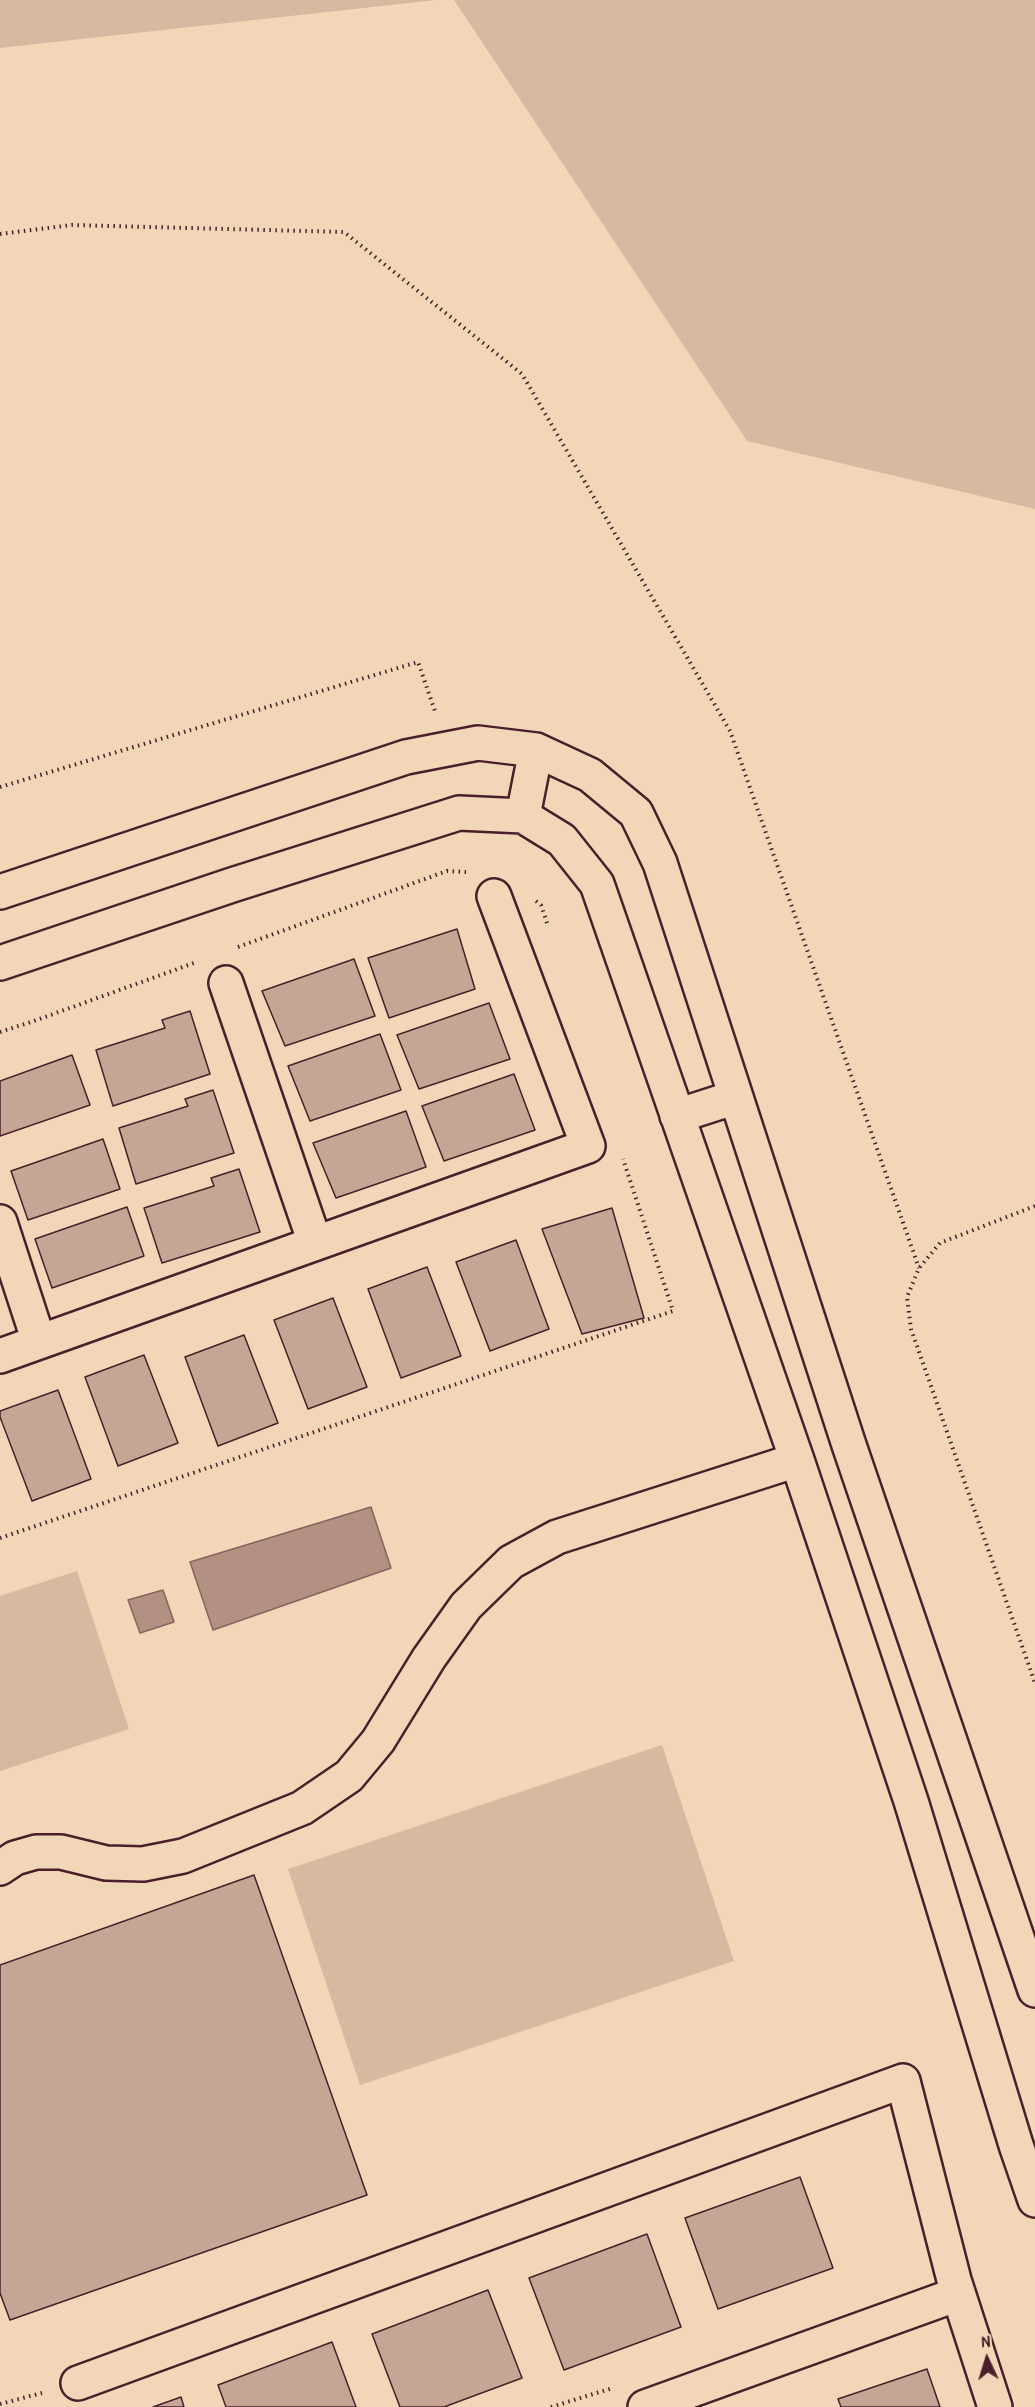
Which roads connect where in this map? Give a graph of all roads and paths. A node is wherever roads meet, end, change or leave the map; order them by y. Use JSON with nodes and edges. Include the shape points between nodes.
{"nodes":[{"id":1,"x":0,"y":234,"type":"edge"},
{"id":2,"x":449,"y":748,"type":"junction"},
{"id":3,"x":536,"y":750,"type":"junction"},
{"id":4,"x":0,"y":786,"type":"edge"},
{"id":5,"x":523,"y":816,"type":"junction"},
{"id":6,"x":0,"y":892,"type":"edge"},
{"id":7,"x":494,"y":896,"type":"dead end"},
{"id":8,"x":0,"y":963,"type":"edge"},
{"id":9,"x":226,"y":983,"type":"dead end"},
{"id":10,"x":736,"y":1097,"type":"junction"},
{"id":11,"x":677,"y":1116,"type":"junction"},
{"id":12,"x":1035,"y":1206,"type":"edge"},
{"id":13,"x":0,"y":1222,"type":"edge"},
{"id":14,"x":315,"y":1243,"type":"junction"},
{"id":15,"x":919,"y":1268,"type":"junction"},
{"id":16,"x":39,"y":1342,"type":"junction"},
{"id":17,"x":0,"y":1356,"type":"edge"},
{"id":18,"x":797,"y":1460,"type":"junction"},
{"id":19,"x":1035,"y":1683,"type":"edge"},
{"id":20,"x":0,"y":1868,"type":"edge"},
{"id":21,"x":1035,"y":1990,"type":"edge"},
{"id":22,"x":1035,"y":2200,"type":"edge"},
{"id":23,"x":958,"y":2295,"type":"junction"},
{"id":24,"x":78,"y":2383,"type":"joint"},
{"id":25,"x":681,"y":2401,"type":"edge"},
{"id":26,"x":0,"y":2404,"type":"edge"},
{"id":27,"x":645,"y":2407,"type":"edge"},
{"id":28,"x":995,"y":2407,"type":"edge"}],
"edges":[{"from":1,"to":15,"type":"path","via":[[72,225],[344,232],[522,375],[730,731]]},
{"from":2,"to":3,"type":"street","via":[[478,743]]},
{"from":2,"to":4,"type":"path","via":[[418,662]]},
{"from":2,"to":6,"type":"street","via":[[406,757]]},
{"from":3,"to":5,"type":"street"},
{"from":3,"to":10,"type":"street","via":[[590,775],[636,813],[660,863]]},
{"from":5,"to":8,"type":"street","via":[[459,813]]},
{"from":5,"to":11,"type":"street","via":[[562,840],[597,884]]},
{"from":7,"to":14,"type":"street","via":[[588,1146]]},
{"from":9,"to":14,"type":"street"},
{"from":10,"to":11,"type":"street"},
{"from":10,"to":21,"type":"street","via":[[845,1434]]},
{"from":11,"to":18,"type":"street"},
{"from":12,"to":15,"type":"path","via":[[940,1243]]},
{"from":13,"to":16,"type":"street"},
{"from":14,"to":16,"type":"street"},
{"from":15,"to":19,"type":"path","via":[[907,1298],[911,1329]]},
{"from":16,"to":17,"type":"street"},
{"from":18,"to":20,"type":"street","via":[[558,1537],[511,1562],[466,1606],[378,1741],[349,1776],[302,1808],[183,1856],[143,1864],[106,1863],[61,1852],[36,1851],[15,1857]]},
{"from":18,"to":22,"type":"street","via":[[911,1801]]},
{"from":23,"to":24,"type":"street","via":[[903,2081]]},
{"from":23,"to":25,"type":"street"},
{"from":23,"to":28,"type":"street"},
{"from":24,"to":26,"type":"path"},
{"from":25,"to":27,"type":"street"}]}
